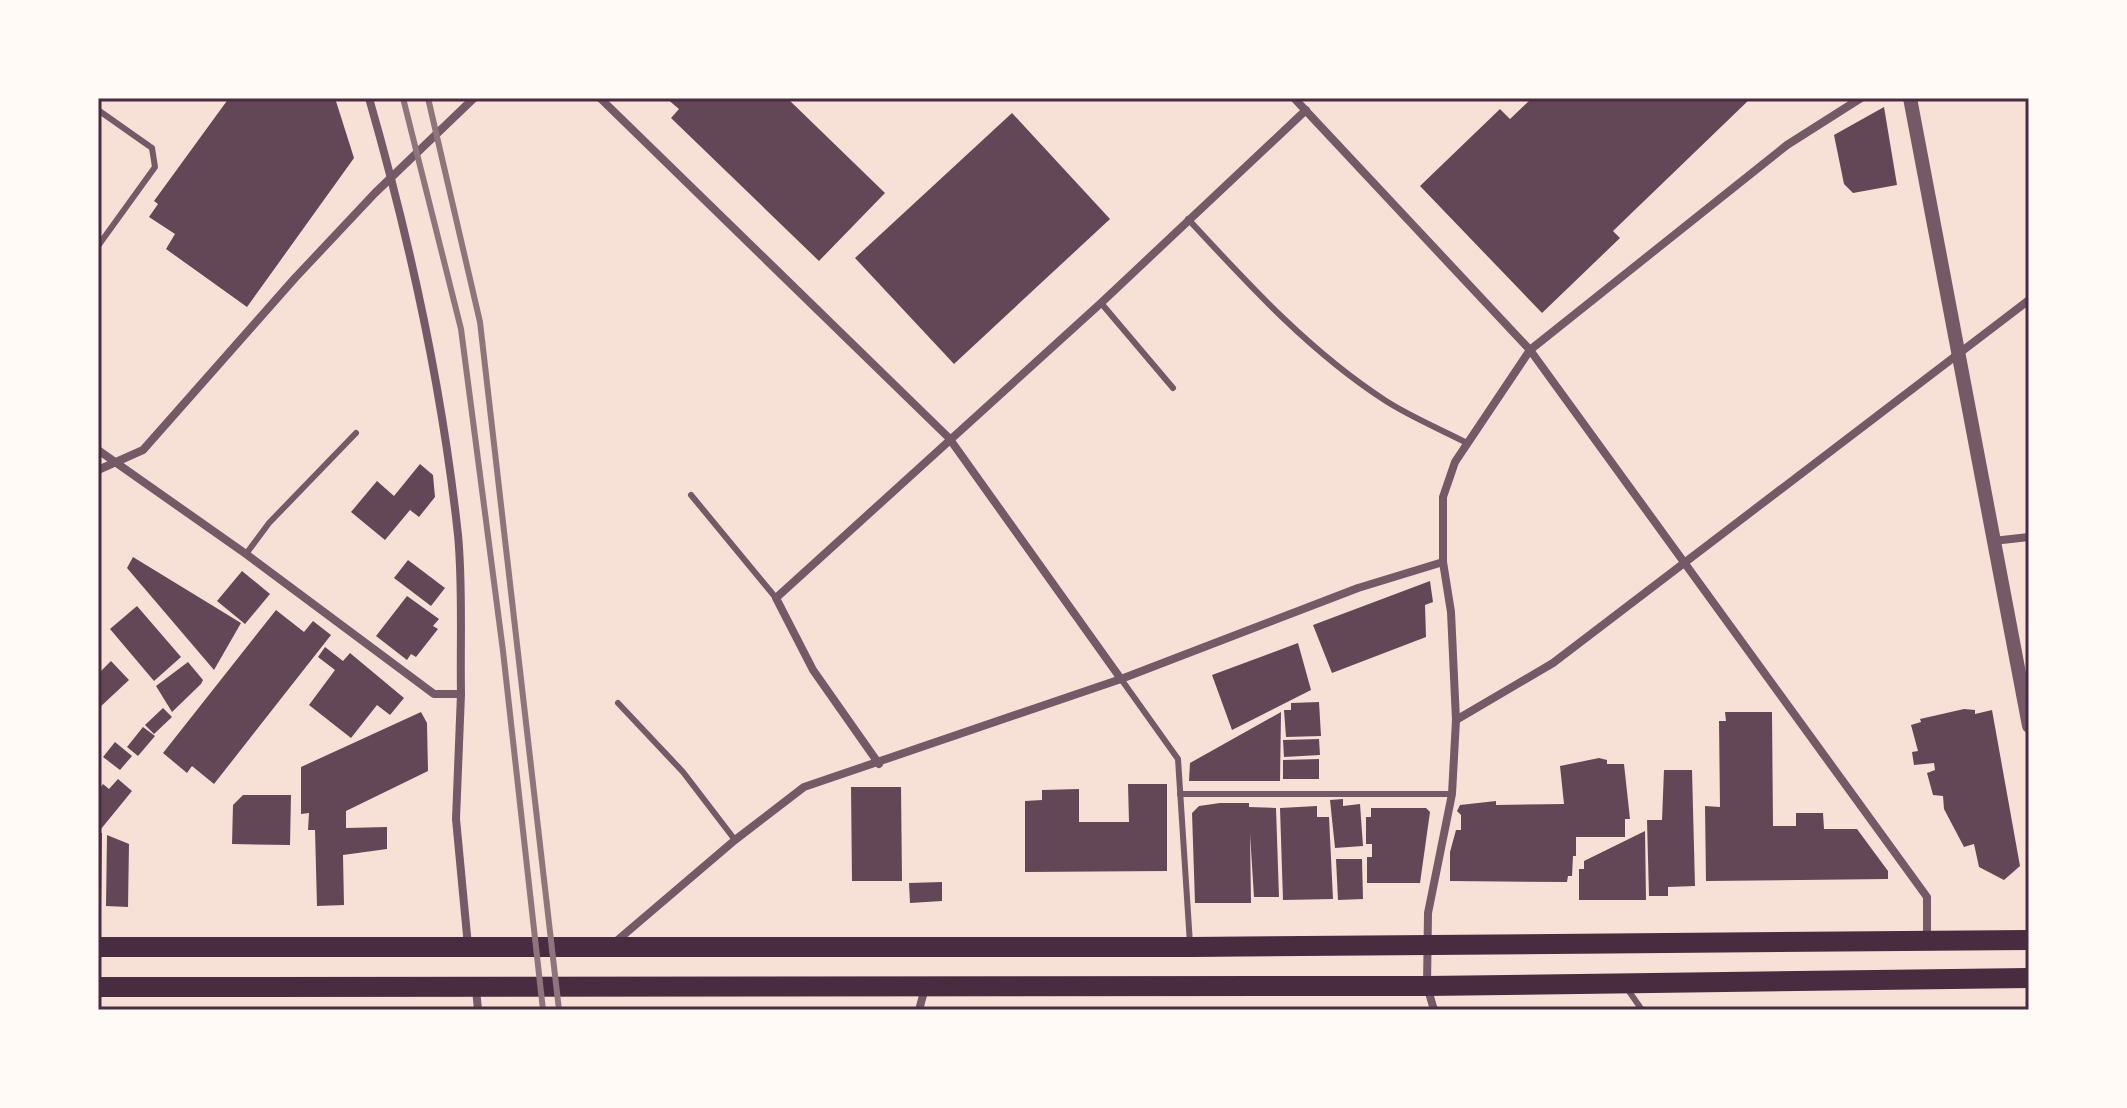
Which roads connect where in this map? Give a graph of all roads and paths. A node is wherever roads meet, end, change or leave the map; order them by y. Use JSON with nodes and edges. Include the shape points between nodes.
{"nodes":[{"id":1,"x":369,"y":98,"type":"edge"},
{"id":2,"x":474,"y":98,"type":"edge"},
{"id":3,"x":600,"y":98,"type":"edge"},
{"id":4,"x":1294,"y":98,"type":"edge"},
{"id":5,"x":1861,"y":98,"type":"edge"},
{"id":6,"x":1910,"y":98,"type":"edge"},
{"id":7,"x":98,"y":110,"type":"edge"},
{"id":8,"x":1306,"y":110,"type":"junction"},
{"id":9,"x":392,"y":177,"type":"junction"},
{"id":10,"x":1188,"y":219,"type":"junction"},
{"id":11,"x":98,"y":246,"type":"edge"},
{"id":12,"x":2029,"y":300,"type":"edge"},
{"id":13,"x":1101,"y":303,"type":"junction"},
{"id":14,"x":1530,"y":350,"type":"junction"},
{"id":15,"x":1959,"y":353,"type":"junction"},
{"id":16,"x":1173,"y":388,"type":"dead end"},
{"id":17,"x":356,"y":433,"type":"dead end"},
{"id":18,"x":949,"y":438,"type":"junction"},
{"id":19,"x":1467,"y":443,"type":"junction"},
{"id":20,"x":98,"y":450,"type":"edge"},
{"id":21,"x":116,"y":462,"type":"junction"},
{"id":22,"x":98,"y":470,"type":"edge"},
{"id":23,"x":691,"y":495,"type":"dead end"},
{"id":24,"x":2029,"y":537,"type":"edge"},
{"id":25,"x":1993,"y":541,"type":"junction"},
{"id":26,"x":246,"y":554,"type":"junction"},
{"id":27,"x":1443,"y":562,"type":"junction"},
{"id":28,"x":1686,"y":565,"type":"junction"},
{"id":29,"x":776,"y":598,"type":"junction"},
{"id":30,"x":1121,"y":679,"type":"junction"},
{"id":31,"x":461,"y":694,"type":"junction"},
{"id":32,"x":618,"y":703,"type":"dead end"},
{"id":33,"x":1456,"y":720,"type":"junction"},
{"id":34,"x":2029,"y":726,"type":"edge"},
{"id":35,"x":879,"y":764,"type":"junction"},
{"id":36,"x":1180,"y":794,"type":"junction"},
{"id":37,"x":1452,"y":794,"type":"junction"},
{"id":38,"x":735,"y":840,"type":"junction"},
{"id":39,"x":2029,"y":940,"type":"edge"},
{"id":40,"x":1927,"y":941,"type":"junction"},
{"id":41,"x":1427,"y":943,"type":"junction"},
{"id":42,"x":98,"y":947,"type":"edge"},
{"id":43,"x":469,"y":947,"type":"junction"},
{"id":44,"x":1191,"y":947,"type":"junction"},
{"id":45,"x":609,"y":948,"type":"junction"},
{"id":46,"x":2029,"y":978,"type":"edge"},
{"id":47,"x":1624,"y":984,"type":"junction"},
{"id":48,"x":926,"y":985,"type":"junction"},
{"id":49,"x":1427,"y":986,"type":"junction"},
{"id":50,"x":98,"y":987,"type":"edge"},
{"id":51,"x":476,"y":988,"type":"junction"},
{"id":52,"x":478,"y":1010,"type":"edge"},
{"id":53,"x":919,"y":1010,"type":"edge"},
{"id":54,"x":1434,"y":1010,"type":"edge"},
{"id":55,"x":1642,"y":1010,"type":"edge"}],
"edges":[{"from":1,"to":9,"type":"street"},
{"from":2,"to":9,"type":"street"},
{"from":3,"to":18,"type":"street"},
{"from":4,"to":8,"type":"street"},
{"from":5,"to":14,"type":"street","via":[[1787,145]]},
{"from":6,"to":15,"type":"street"},
{"from":7,"to":11,"type":"lane","via":[[152,148],[155,167]]},
{"from":8,"to":10,"type":"street"},
{"from":8,"to":14,"type":"street"},
{"from":9,"to":21,"type":"street","via":[[143,450]]},
{"from":9,"to":31,"type":"street","via":[[436,384],[458,537]]},
{"from":10,"to":13,"type":"street"},
{"from":10,"to":19,"type":"lane","via":[[1270,307],[1354,378],[1387,402]]},
{"from":12,"to":15,"type":"street"},
{"from":13,"to":16,"type":"lane"},
{"from":13,"to":18,"type":"street"},
{"from":14,"to":19,"type":"street"},
{"from":14,"to":28,"type":"street"},
{"from":15,"to":25,"type":"street"},
{"from":15,"to":28,"type":"street"},
{"from":17,"to":26,"type":"lane"},
{"from":18,"to":29,"type":"street"},
{"from":18,"to":30,"type":"street"},
{"from":19,"to":27,"type":"street","via":[[1443,497]]},
{"from":20,"to":21,"type":"street"},
{"from":21,"to":22,"type":"street"},
{"from":21,"to":26,"type":"street"},
{"from":23,"to":29,"type":"lane"},
{"from":24,"to":25,"type":"street"},
{"from":25,"to":34,"type":"street"},
{"from":26,"to":31,"type":"street","via":[[434,694]]},
{"from":27,"to":30,"type":"street","via":[[1358,588]]},
{"from":27,"to":33,"type":"street"},
{"from":28,"to":33,"type":"street","via":[[1553,663]]},
{"from":28,"to":40,"type":"street","via":[[1927,897]]},
{"from":29,"to":35,"type":"street","via":[[813,670]]},
{"from":30,"to":35,"type":"street"},
{"from":30,"to":36,"type":"lane","via":[[1178,759]]},
{"from":31,"to":43,"type":"street","via":[[456,819]]},
{"from":32,"to":38,"type":"lane","via":[[683,772]]},
{"from":33,"to":37,"type":"street"},
{"from":35,"to":38,"type":"street","via":[[804,787]]},
{"from":36,"to":37,"type":"lane"},
{"from":36,"to":44,"type":"lane"},
{"from":37,"to":41,"type":"street"},
{"from":38,"to":45,"type":"street"},
{"from":39,"to":40,"type":"main road"},
{"from":40,"to":41,"type":"main road"},
{"from":41,"to":44,"type":"main road"},
{"from":41,"to":49,"type":"street"},
{"from":42,"to":43,"type":"main road"},
{"from":43,"to":45,"type":"main road"},
{"from":44,"to":45,"type":"main road"},
{"from":46,"to":47,"type":"main road"},
{"from":47,"to":49,"type":"main road"},
{"from":47,"to":55,"type":"lane"},
{"from":48,"to":49,"type":"main road"},
{"from":48,"to":51,"type":"main road"},
{"from":48,"to":53,"type":"street"},
{"from":49,"to":54,"type":"street"},
{"from":50,"to":51,"type":"main road"},
{"from":51,"to":52,"type":"street"}]}
